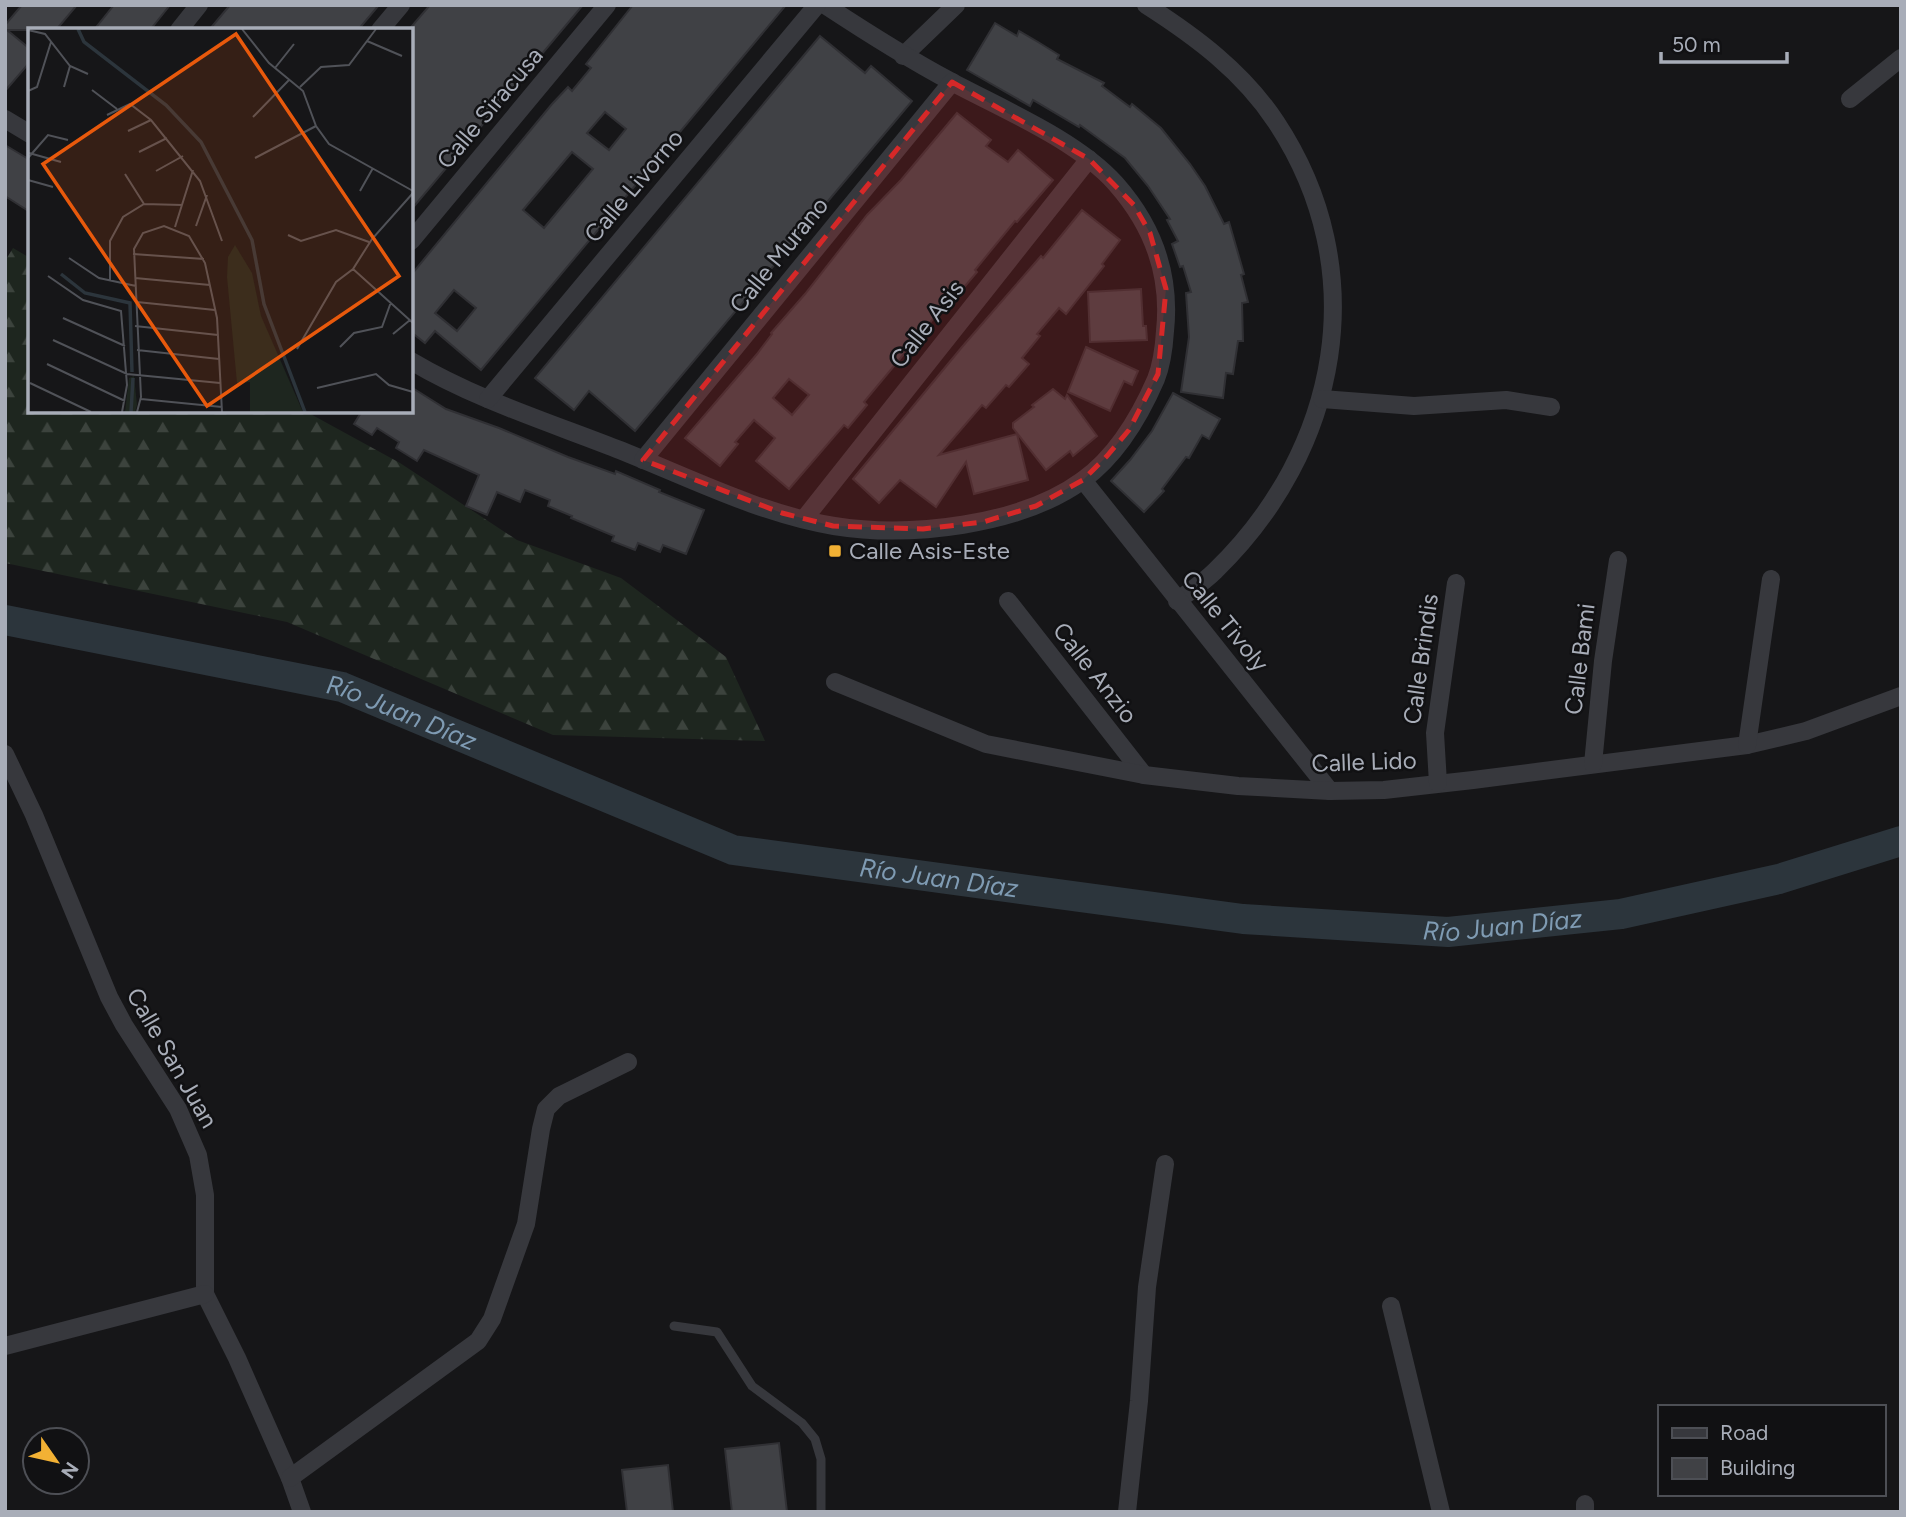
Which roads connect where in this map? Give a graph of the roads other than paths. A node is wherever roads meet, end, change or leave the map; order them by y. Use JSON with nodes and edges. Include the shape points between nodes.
{"nodes":[{"id":1,"x":200,"y":5,"type":"edge"},
{"id":2,"x":401,"y":5,"type":"edge"},
{"id":3,"x":607,"y":5,"type":"edge"},
{"id":4,"x":817,"y":5,"type":"edge"},
{"id":5,"x":825,"y":5,"type":"edge"},
{"id":6,"x":956,"y":5,"type":"edge"},
{"id":7,"x":1146,"y":5,"type":"edge"},
{"id":8,"x":181,"y":28,"type":"edge"},
{"id":9,"x":382,"y":28,"type":"edge"},
{"id":10,"x":903,"y":56,"type":"junction"},
{"id":11,"x":1901,"y":58,"type":"edge"},
{"id":12,"x":952,"y":82,"type":"junction"},
{"id":13,"x":1850,"y":99,"type":"dead end"},
{"id":14,"x":5,"y":119,"type":"edge"},
{"id":15,"x":28,"y":133,"type":"edge"},
{"id":16,"x":1089,"y":159,"type":"junction"},
{"id":17,"x":413,"y":239,"type":"edge"},
{"id":18,"x":413,"y":362,"type":"edge"},
{"id":19,"x":488,"y":399,"type":"junction"},
{"id":20,"x":1322,"y":399,"type":"junction"},
{"id":21,"x":1551,"y":407,"type":"dead end"},
{"id":22,"x":643,"y":460,"type":"junction"},
{"id":23,"x":1083,"y":480,"type":"junction"},
{"id":24,"x":804,"y":519,"type":"junction"},
{"id":25,"x":1618,"y":560,"type":"dead end"},
{"id":26,"x":1771,"y":579,"type":"dead end"},
{"id":27,"x":1456,"y":583,"type":"dead end"},
{"id":28,"x":1008,"y":601,"type":"dead end"},
{"id":29,"x":1177,"y":601,"type":"junction"},
{"id":30,"x":835,"y":681,"type":"dead end"},
{"id":31,"x":1901,"y":696,"type":"edge"},
{"id":32,"x":1747,"y":745,"type":"junction"},
{"id":33,"x":5,"y":754,"type":"edge"},
{"id":34,"x":1594,"y":764,"type":"junction"},
{"id":35,"x":1144,"y":775,"type":"junction"},
{"id":36,"x":1438,"y":783,"type":"junction"},
{"id":37,"x":1330,"y":791,"type":"junction"},
{"id":38,"x":628,"y":1062,"type":"dead end"},
{"id":39,"x":1165,"y":1164,"type":"dead end"},
{"id":40,"x":205,"y":1294,"type":"junction"},
{"id":41,"x":1391,"y":1306,"type":"dead end"},
{"id":42,"x":674,"y":1326,"type":"dead end"},
{"id":43,"x":5,"y":1346,"type":"edge"},
{"id":44,"x":290,"y":1478,"type":"junction"},
{"id":45,"x":302,"y":1512,"type":"edge"},
{"id":46,"x":821,"y":1512,"type":"edge"},
{"id":47,"x":1127,"y":1512,"type":"edge"},
{"id":48,"x":1441,"y":1512,"type":"edge"}],
"edges":[{"from":1,"to":8,"type":"street"},
{"from":2,"to":9,"type":"street"},
{"from":3,"to":17,"type":"street","name":"Calle Siracusa"},
{"from":4,"to":19,"type":"street","name":"Calle Livorno"},
{"from":5,"to":10,"type":"street"},
{"from":6,"to":10,"type":"street"},
{"from":7,"to":20,"type":"street","via":[[1214,53],[1245,83],[1275,120],[1312,187],[1333,280],[1331,349]]},
{"from":10,"to":12,"type":"street"},
{"from":11,"to":13,"type":"street"},
{"from":12,"to":16,"type":"street"},
{"from":12,"to":22,"type":"street","name":"Calle Murano"},
{"from":14,"to":15,"type":"street"},
{"from":16,"to":23,"type":"street","via":[[1134,205],[1150,233],[1161,261],[1167,316],[1158,374],[1145,403],[1129,430]]},
{"from":16,"to":24,"type":"street","name":"Calle Asis"},
{"from":18,"to":19,"type":"street"},
{"from":19,"to":22,"type":"street"},
{"from":20,"to":21,"type":"street","via":[[1414,406],[1506,400]]},
{"from":20,"to":29,"type":"street","via":[[1290,471],[1257,523],[1213,573]]},
{"from":22,"to":24,"type":"street"},
{"from":23,"to":24,"type":"street","via":[[1036,506],[983,522],[894,531]]},
{"from":23,"to":29,"type":"street","name":"Calle Tivoly"},
{"from":25,"to":34,"type":"street","name":"Calle Bami"},
{"from":26,"to":32,"type":"street"},
{"from":27,"to":36,"type":"street","name":"Calle Brindis","via":[[1435,733]]},
{"from":28,"to":35,"type":"street","name":"Calle Anzio"},
{"from":29,"to":37,"type":"street","name":"Calle Tivoly"},
{"from":30,"to":35,"type":"street","name":"Calle Lido","via":[[986,744]]},
{"from":31,"to":32,"type":"street","name":"Calle Lido","via":[[1806,731]]},
{"from":32,"to":34,"type":"street","name":"Calle Lido"},
{"from":33,"to":40,"type":"street","name":"Calle San Juan","via":[[108,996],[178,1109],[198,1155],[205,1195]]},
{"from":34,"to":36,"type":"street","name":"Calle Lido"},
{"from":35,"to":37,"type":"street","name":"Calle Lido"},
{"from":36,"to":37,"type":"street","name":"Calle Lido"},
{"from":38,"to":44,"type":"street","via":[[559,1096],[546,1109],[526,1224],[492,1319],[478,1340]]},
{"from":39,"to":47,"type":"street","via":[[1147,1287]]},
{"from":40,"to":43,"type":"street"},
{"from":40,"to":44,"type":"street","name":"Calle San Juan"},
{"from":41,"to":48,"type":"street"},
{"from":42,"to":46,"type":"lane","via":[[717,1332],[752,1386],[802,1423],[815,1439],[821,1459]]},
{"from":44,"to":45,"type":"street","name":"Calle San Juan"}]}
